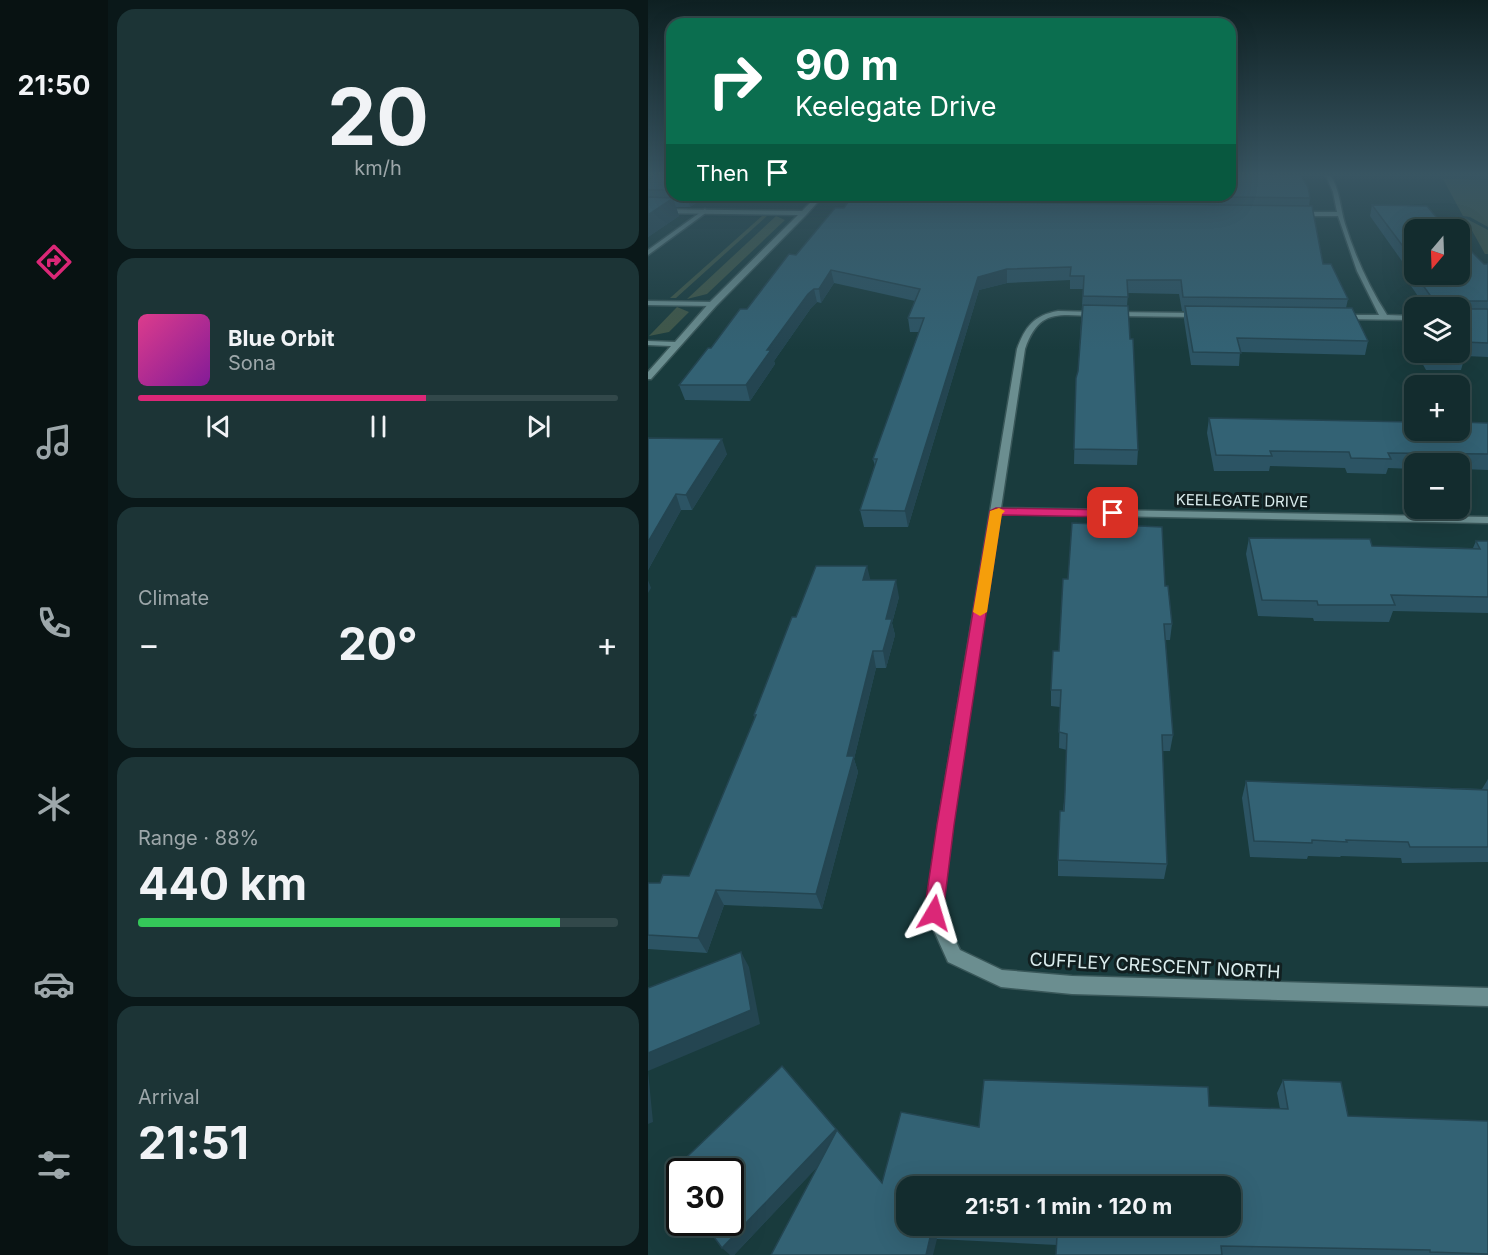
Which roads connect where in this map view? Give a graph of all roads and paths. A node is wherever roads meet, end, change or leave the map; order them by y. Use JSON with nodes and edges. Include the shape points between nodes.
{"nodes":[{"id":1,"x":676,"y":233,"type":"edge"},
{"id":2,"x":785,"y":233,"type":"edge"},
{"id":3,"x":1346,"y":233,"type":"edge"},
{"id":4,"x":648,"y":253,"type":"edge"},
{"id":5,"x":648,"y":303,"type":"edge"},
{"id":6,"x":712,"y":304,"type":"junction"},
{"id":7,"x":1210,"y":315,"type":"edge"},
{"id":8,"x":1337,"y":317,"type":"edge"},
{"id":9,"x":1384,"y":317,"type":"junction"},
{"id":10,"x":1404,"y":318,"type":"edge"},
{"id":11,"x":648,"y":343,"type":"edge"},
{"id":12,"x":676,"y":344,"type":"junction"},
{"id":13,"x":648,"y":377,"type":"edge"},
{"id":14,"x":996,"y":511,"type":"junction"},
{"id":15,"x":1488,"y":520,"type":"edge"},
{"id":16,"x":1488,"y":997,"type":"edge"}],
"edges":[{"from":1,"to":4,"type":"street"},
{"from":2,"to":6,"type":"street"},
{"from":3,"to":9,"type":"street","via":[[1359,269]]},
{"from":5,"to":6,"type":"street"},
{"from":6,"to":12,"type":"street"},
{"from":7,"to":14,"type":"street","name":"CUFFLEY CRESCENT NORTH","via":[[1057,314],[1038,318],[1029,326],[1021,349]]},
{"from":8,"to":9,"type":"street"},
{"from":9,"to":10,"type":"street"},
{"from":11,"to":12,"type":"street"},
{"from":12,"to":13,"type":"street"},
{"from":14,"to":15,"type":"street","name":"KEELEGATE DRIVE"},
{"from":14,"to":16,"type":"street","name":"CUFFLEY CRESCENT NORTH","via":[[934,913],[954,956],[1001,978],[1072,985]]}]}
